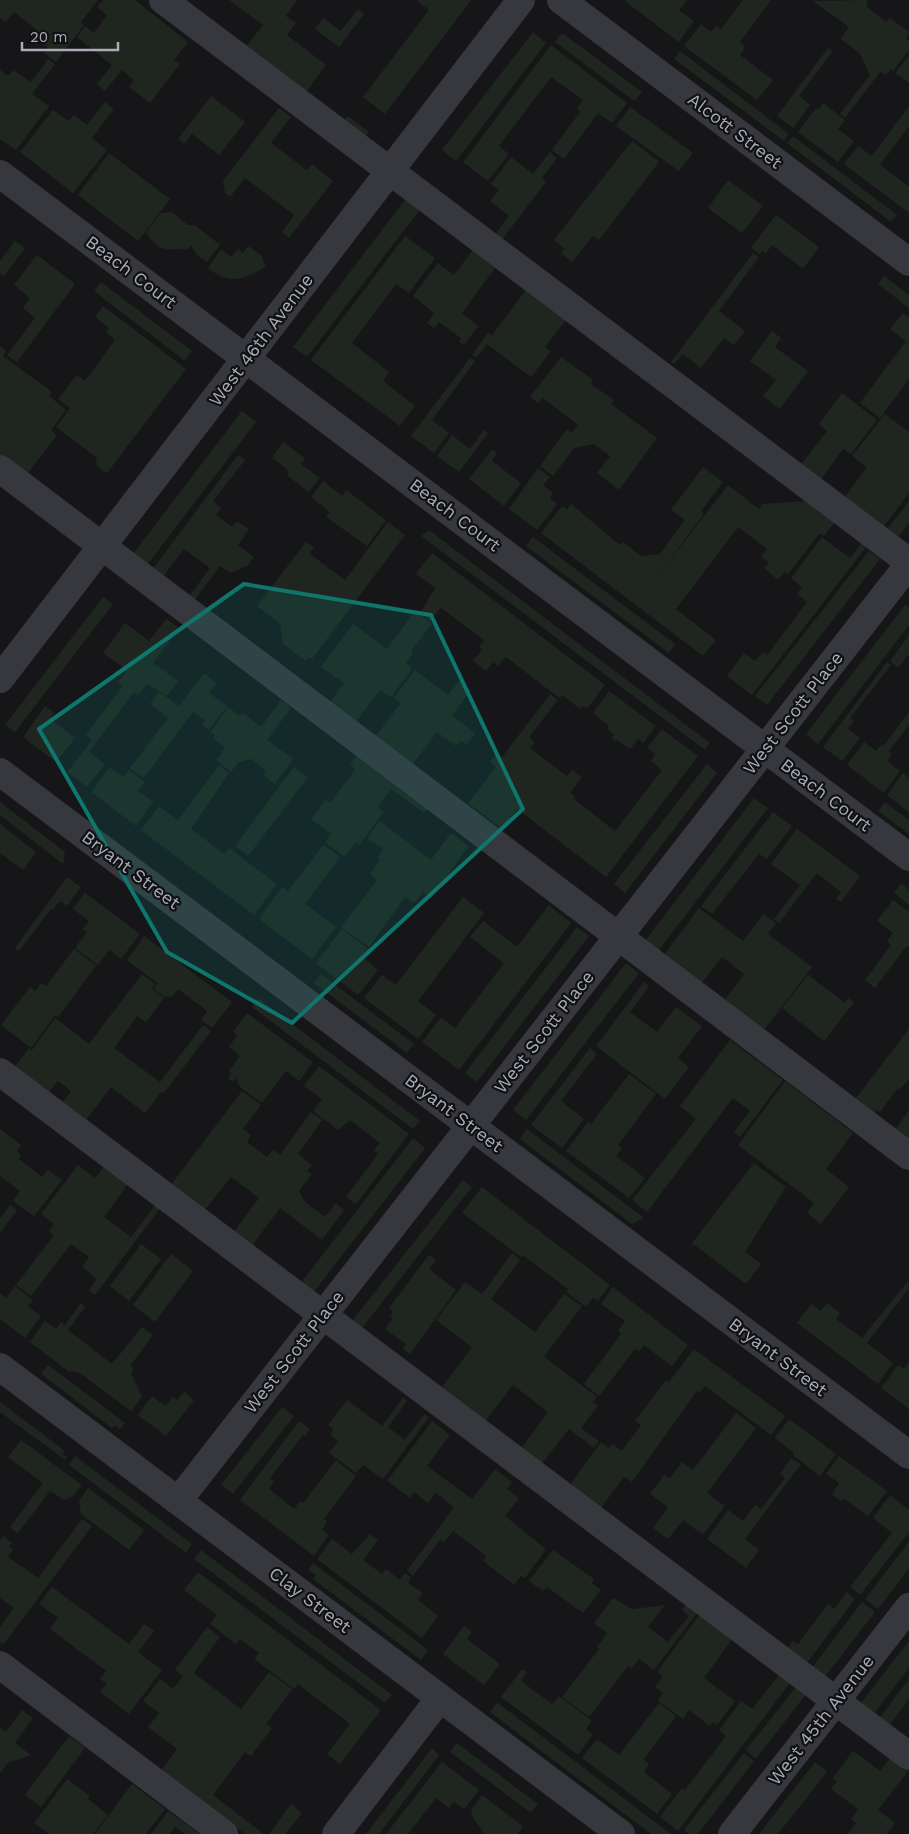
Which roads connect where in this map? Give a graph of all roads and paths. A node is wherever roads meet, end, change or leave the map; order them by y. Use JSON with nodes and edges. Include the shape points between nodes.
{"nodes":[{"id":1,"x":163,"y":0,"type":"edge"},
{"id":2,"x":521,"y":0,"type":"edge"},
{"id":3,"x":561,"y":0,"type":"edge"},
{"id":4,"x":390,"y":171,"type":"junction"},
{"id":5,"x":0,"y":174,"type":"edge"},
{"id":6,"x":909,"y":262,"type":"edge"},
{"id":7,"x":246,"y":358,"type":"junction"},
{"id":8,"x":0,"y":469,"type":"edge"},
{"id":9,"x":103,"y":546,"type":"junction"},
{"id":10,"x":909,"y":563,"type":"edge"},
{"id":11,"x":0,"y":680,"type":"edge"},
{"id":12,"x":765,"y":748,"type":"junction"},
{"id":13,"x":0,"y":772,"type":"edge"},
{"id":14,"x":909,"y":857,"type":"edge"},
{"id":15,"x":618,"y":936,"type":"junction"},
{"id":16,"x":0,"y":1072,"type":"edge"},
{"id":17,"x":471,"y":1126,"type":"junction"},
{"id":18,"x":909,"y":1156,"type":"edge"},
{"id":19,"x":323,"y":1315,"type":"junction"},
{"id":20,"x":0,"y":1367,"type":"edge"},
{"id":21,"x":909,"y":1455,"type":"edge"},
{"id":22,"x":178,"y":1501,"type":"junction"},
{"id":23,"x":909,"y":1606,"type":"edge"},
{"id":24,"x":0,"y":1665,"type":"edge"},
{"id":25,"x":440,"y":1698,"type":"junction"},
{"id":26,"x":836,"y":1701,"type":"junction"},
{"id":27,"x":909,"y":1756,"type":"edge"},
{"id":28,"x":224,"y":1834,"type":"edge"},
{"id":29,"x":336,"y":1834,"type":"edge"},
{"id":30,"x":620,"y":1834,"type":"edge"},
{"id":31,"x":732,"y":1834,"type":"edge"}],
"edges":[{"from":1,"to":4,"type":"street"},
{"from":2,"to":4,"type":"street","name":"West 46th Avenue"},
{"from":3,"to":6,"type":"street","name":"Alcott Street"},
{"from":4,"to":7,"type":"street","name":"West 46th Avenue"},
{"from":4,"to":10,"type":"street"},
{"from":5,"to":7,"type":"street","name":"Beach Court"},
{"from":7,"to":9,"type":"street","name":"West 46th Avenue"},
{"from":7,"to":12,"type":"street","name":"Beach Court"},
{"from":8,"to":9,"type":"street"},
{"from":9,"to":11,"type":"street","name":"West 46th Avenue"},
{"from":9,"to":15,"type":"street"},
{"from":10,"to":12,"type":"street","name":"West Scott Place"},
{"from":12,"to":14,"type":"street","name":"Beach Court"},
{"from":12,"to":15,"type":"street","name":"West Scott Place"},
{"from":13,"to":17,"type":"street","name":"Bryant Street"},
{"from":15,"to":17,"type":"street","name":"West Scott Place"},
{"from":15,"to":18,"type":"street"},
{"from":16,"to":19,"type":"street"},
{"from":17,"to":19,"type":"street","name":"West Scott Place"},
{"from":17,"to":21,"type":"street","name":"Bryant Street"},
{"from":19,"to":22,"type":"street","name":"West Scott Place"},
{"from":19,"to":26,"type":"street"},
{"from":20,"to":22,"type":"street","name":"Clay Street"},
{"from":22,"to":25,"type":"street","name":"Clay Street"},
{"from":23,"to":26,"type":"street","name":"West 45th Avenue"},
{"from":24,"to":28,"type":"street"},
{"from":25,"to":29,"type":"street"},
{"from":25,"to":30,"type":"street","name":"Clay Street"},
{"from":26,"to":27,"type":"street"},
{"from":26,"to":31,"type":"street","name":"West 45th Avenue"}]}
